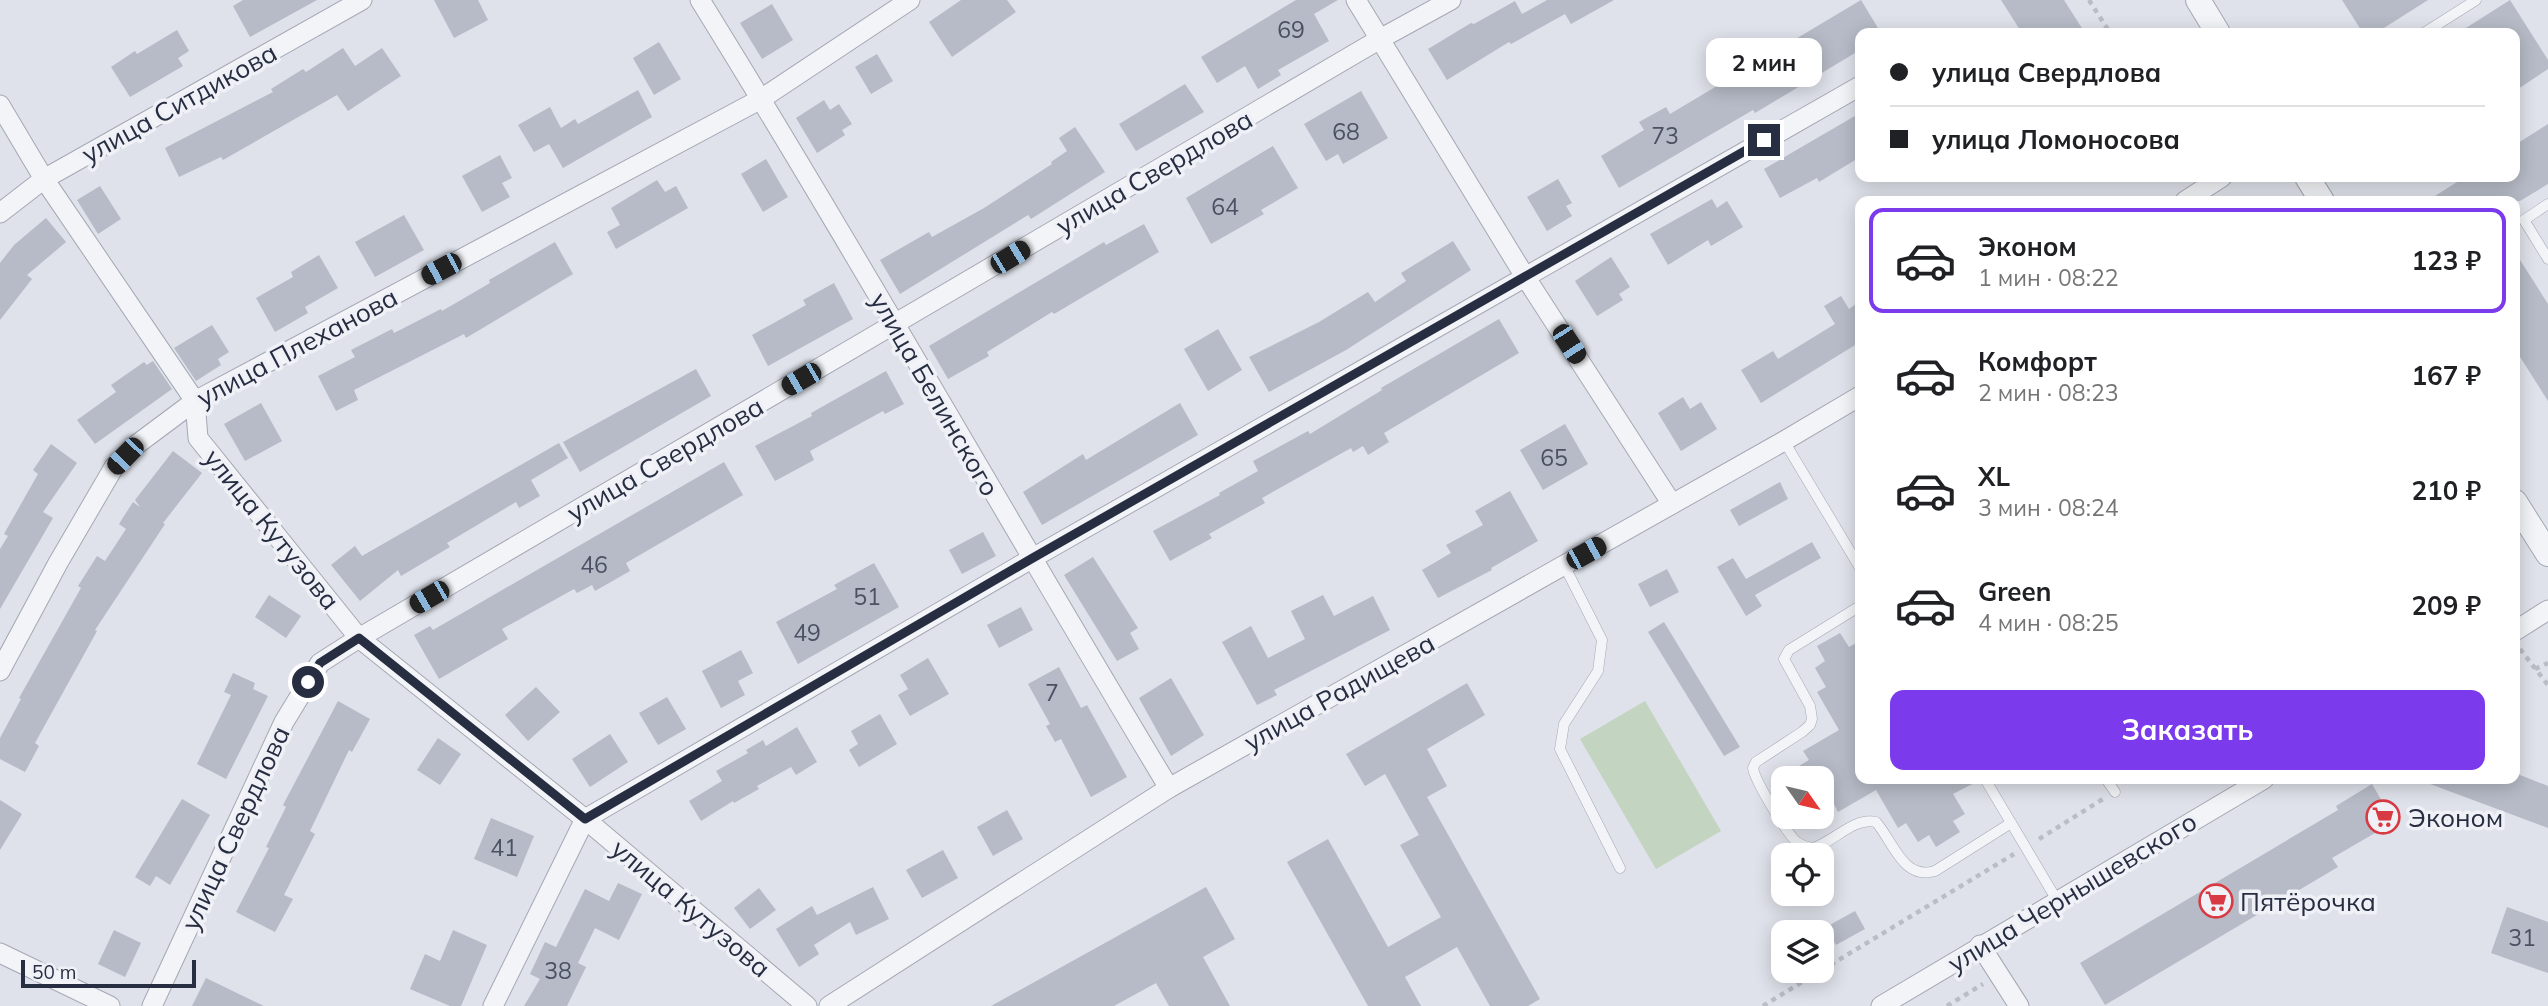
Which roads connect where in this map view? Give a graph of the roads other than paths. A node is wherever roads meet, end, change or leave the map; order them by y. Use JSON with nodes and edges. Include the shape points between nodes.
{"nodes":[{"id":1,"x":362,"y":0,"type":"edge"},
{"id":2,"x":700,"y":0,"type":"edge"},
{"id":3,"x":910,"y":0,"type":"edge"},
{"id":4,"x":1356,"y":0,"type":"edge"},
{"id":5,"x":1451,"y":0,"type":"edge"},
{"id":6,"x":2198,"y":0,"type":"edge"},
{"id":7,"x":2476,"y":0,"type":"edge"},
{"id":8,"x":2215,"y":28,"type":"edge"},
{"id":9,"x":2432,"y":28,"type":"edge"},
{"id":10,"x":1380,"y":39,"type":"junction"},
{"id":11,"x":1855,"y":89,"type":"edge"},
{"id":12,"x":761,"y":99,"type":"junction"},
{"id":13,"x":0,"y":105,"type":"edge"},
{"id":14,"x":44,"y":179,"type":"junction"},
{"id":15,"x":2214,"y":182,"type":"edge"},
{"id":16,"x":2193,"y":196,"type":"edge"},
{"id":17,"x":2548,"y":204,"type":"edge"},
{"id":18,"x":0,"y":213,"type":"edge"},
{"id":19,"x":2548,"y":259,"type":"edge"},
{"id":20,"x":1524,"y":275,"type":"junction"},
{"id":21,"x":894,"y":325,"type":"junction"},
{"id":22,"x":1855,"y":399,"type":"edge"},
{"id":23,"x":195,"y":401,"type":"junction"},
{"id":24,"x":1784,"y":441,"type":"junction"},
{"id":25,"x":1672,"y":504,"type":"junction"},
{"id":26,"x":2520,"y":510,"type":"edge"},
{"id":27,"x":2548,"y":554,"type":"edge"},
{"id":28,"x":1031,"y":559,"type":"junction"},
{"id":29,"x":1855,"y":560,"type":"edge"},
{"id":30,"x":1564,"y":565,"type":"junction"},
{"id":31,"x":1855,"y":609,"type":"edge"},
{"id":32,"x":2548,"y":610,"type":"edge"},
{"id":33,"x":2520,"y":628,"type":"edge"},
{"id":34,"x":359,"y":638,"type":"junction"},
{"id":35,"x":0,"y":671,"type":"edge"},
{"id":36,"x":1988,"y":784,"type":"edge"},
{"id":37,"x":2109,"y":784,"type":"edge"},
{"id":38,"x":2251,"y":784,"type":"edge"},
{"id":39,"x":1169,"y":788,"type":"junction"},
{"id":40,"x":2115,"y":792,"type":"road end"},
{"id":41,"x":585,"y":819,"type":"junction"},
{"id":42,"x":2011,"y":822,"type":"junction"},
{"id":43,"x":1620,"y":868,"type":"dead end"},
{"id":44,"x":2058,"y":902,"type":"junction"},
{"id":45,"x":1980,"y":946,"type":"junction"},
{"id":46,"x":0,"y":953,"type":"edge"},
{"id":47,"x":110,"y":1006,"type":"edge"},
{"id":48,"x":152,"y":1006,"type":"edge"},
{"id":49,"x":493,"y":1006,"type":"edge"},
{"id":50,"x":807,"y":1006,"type":"edge"},
{"id":51,"x":829,"y":1006,"type":"edge"},
{"id":52,"x":1881,"y":1006,"type":"edge"},
{"id":53,"x":2019,"y":1006,"type":"edge"}],
"edges":[{"from":1,"to":14,"type":"street","name":"улица Ситдикова"},
{"from":2,"to":12,"type":"street","name":"улица Белинского"},
{"from":3,"to":12,"type":"street","name":"улица Плеханова"},
{"from":4,"to":10,"type":"street"},
{"from":5,"to":10,"type":"street","name":"улица Свердлова"},
{"from":6,"to":8,"type":"street"},
{"from":7,"to":9,"type":"lane"},
{"from":10,"to":20,"type":"street"},
{"from":10,"to":21,"type":"street","name":"улица Свердлова"},
{"from":11,"to":20,"type":"street"},
{"from":12,"to":21,"type":"street","name":"улица Белинского"},
{"from":12,"to":23,"type":"street","name":"улица Плеханова"},
{"from":13,"to":14,"type":"street","name":"улица Кутузова"},
{"from":14,"to":18,"type":"street","name":"улица Ситдикова"},
{"from":14,"to":23,"type":"street","name":"улица Кутузова"},
{"from":15,"to":16,"type":"street"},
{"from":17,"to":19,"type":"lane","via":[[2524,220]]},
{"from":20,"to":25,"type":"street"},
{"from":20,"to":28,"type":"street"},
{"from":21,"to":28,"type":"street","name":"улица Белинского"},
{"from":21,"to":34,"type":"street","name":"улица Свердлова"},
{"from":22,"to":24,"type":"street","name":"улица Радищева"},
{"from":23,"to":34,"type":"street","name":"улица Кутузова","via":[[198,438]]},
{"from":23,"to":35,"type":"street","name":"улица Плеханова","via":[[136,444],[114,467]]},
{"from":24,"to":25,"type":"street","name":"улица Радищева"},
{"from":24,"to":29,"type":"lane"},
{"from":25,"to":30,"type":"street","name":"улица Радищева"},
{"from":26,"to":27,"type":"street"},
{"from":28,"to":39,"type":"street","name":"улица Белинского"},
{"from":28,"to":41,"type":"street"},
{"from":30,"to":39,"type":"street","name":"улица Радищева"},
{"from":30,"to":43,"type":"lane","via":[[1602,640],[1598,671],[1564,724],[1560,749]]},
{"from":31,"to":42,"type":"lane","via":[[1789,650],[1784,659],[1810,706],[1812,719],[1802,732],[1753,768],[1791,835],[1801,845],[1813,848],[1855,825],[1877,822],[1908,867],[1927,873]]},
{"from":32,"to":33,"type":"street"},
{"from":34,"to":41,"type":"street","name":"улица Кутузова"},
{"from":34,"to":48,"type":"street","name":"улица Свердлова","via":[[320,663],[284,722]]},
{"from":36,"to":42,"type":"lane"},
{"from":37,"to":40,"type":"lane"},
{"from":38,"to":44,"type":"street","name":"улица Чернышевского"},
{"from":39,"to":51,"type":"street","name":"улица Радищева"},
{"from":41,"to":49,"type":"street"},
{"from":41,"to":50,"type":"street","name":"улица Кутузова"},
{"from":42,"to":44,"type":"lane"},
{"from":44,"to":45,"type":"street","name":"улица Чернышевского"},
{"from":45,"to":52,"type":"street","name":"улица Чернышевского"},
{"from":45,"to":53,"type":"street"},
{"from":46,"to":47,"type":"street"}]}
